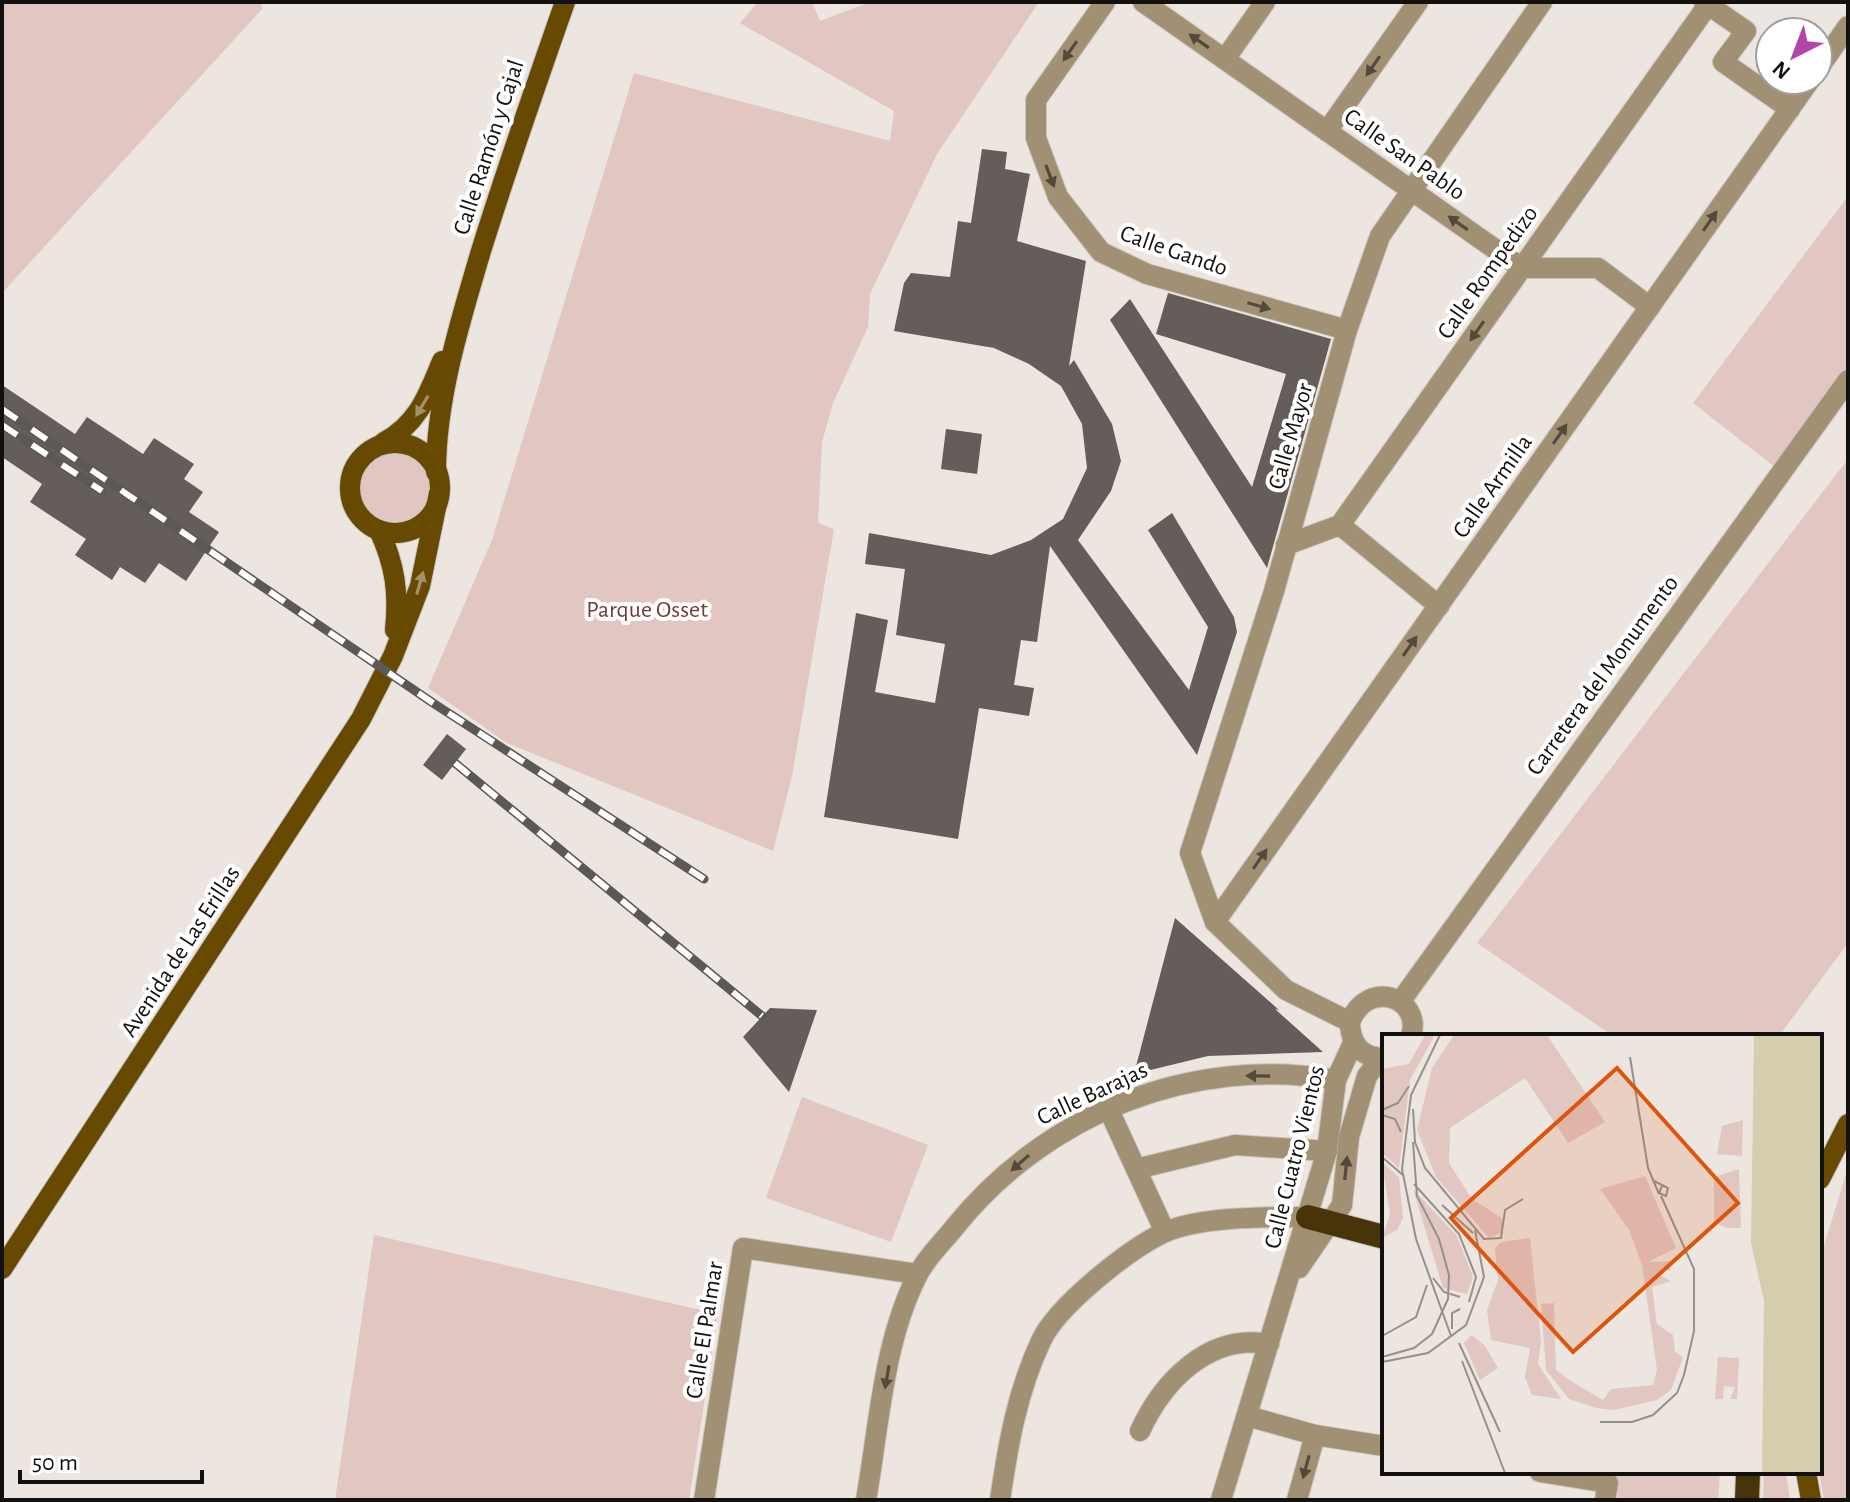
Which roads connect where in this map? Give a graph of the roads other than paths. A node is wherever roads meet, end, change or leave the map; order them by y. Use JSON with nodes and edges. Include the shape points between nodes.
{"nodes":[{"id":1,"x":565,"y":2,"type":"edge"},
{"id":2,"x":1105,"y":2,"type":"edge"},
{"id":3,"x":1143,"y":2,"type":"edge"},
{"id":4,"x":1265,"y":2,"type":"edge"},
{"id":5,"x":1418,"y":2,"type":"edge"},
{"id":6,"x":1542,"y":2,"type":"edge"},
{"id":7,"x":1707,"y":3,"type":"edge"},
{"id":8,"x":1848,"y":26,"type":"edge"},
{"id":9,"x":1834,"y":46,"type":"edge"},
{"id":10,"x":1225,"y":59,"type":"junction"},
{"id":11,"x":1799,"y":96,"type":"edge"},
{"id":12,"x":1790,"y":109,"type":"junction"},
{"id":13,"x":1327,"y":131,"type":"junction"},
{"id":14,"x":1410,"y":189,"type":"junction"},
{"id":15,"x":1522,"y":268,"type":"junction"},
{"id":16,"x":1650,"y":307,"type":"junction"},
{"id":17,"x":464,"y":309,"type":"junction"},
{"id":18,"x":1347,"y":330,"type":"junction"},
{"id":19,"x":1848,"y":380,"type":"edge"},
{"id":20,"x":376,"y":447,"type":"junction"},
{"id":21,"x":436,"y":472,"type":"junction"},
{"id":22,"x":439,"y":493,"type":"junction"},
{"id":23,"x":1340,"y":525,"type":"junction"},
{"id":24,"x":379,"y":530,"type":"junction"},
{"id":25,"x":1286,"y":545,"type":"junction"},
{"id":26,"x":1439,"y":606,"type":"junction"},
{"id":27,"x":393,"y":656,"type":"junction"},
{"id":28,"x":1215,"y":922,"type":"junction"},
{"id":29,"x":1400,"y":1002,"type":"junction"},
{"id":30,"x":1350,"y":1022,"type":"junction"},
{"id":31,"x":1411,"y":1034,"type":"edge"},
{"id":32,"x":1353,"y":1043,"type":"junction"},
{"id":33,"x":1382,"y":1059,"type":"edge"},
{"id":34,"x":1336,"y":1080,"type":"junction"},
{"id":35,"x":1108,"y":1108,"type":"junction"},
{"id":36,"x":1848,"y":1124,"type":"edge"},
{"id":37,"x":1327,"y":1151,"type":"junction"},
{"id":38,"x":1136,"y":1169,"type":"junction"},
{"id":39,"x":1822,"y":1175,"type":"edge"},
{"id":40,"x":1319,"y":1220,"type":"junction"},
{"id":41,"x":1165,"y":1232,"type":"junction"},
{"id":42,"x":1382,"y":1236,"type":"edge"},
{"id":43,"x":2,"y":1269,"type":"edge"},
{"id":44,"x":917,"y":1274,"type":"junction"},
{"id":45,"x":1269,"y":1344,"type":"junction"},
{"id":46,"x":1247,"y":1416,"type":"junction"},
{"id":47,"x":1140,"y":1431,"type":"dead end"},
{"id":48,"x":1315,"y":1435,"type":"junction"},
{"id":49,"x":1382,"y":1446,"type":"edge"},
{"id":50,"x":1547,"y":1474,"type":"edge"},
{"id":51,"x":1748,"y":1474,"type":"edge"},
{"id":52,"x":1806,"y":1474,"type":"edge"},
{"id":53,"x":1607,"y":1492,"type":"edge"},
{"id":54,"x":704,"y":1500,"type":"edge"},
{"id":55,"x":866,"y":1500,"type":"edge"},
{"id":56,"x":1000,"y":1500,"type":"edge"},
{"id":57,"x":1221,"y":1500,"type":"edge"},
{"id":58,"x":1297,"y":1500,"type":"edge"},
{"id":59,"x":1747,"y":1500,"type":"edge"},
{"id":60,"x":1811,"y":1500,"type":"edge"}],
"edges":[{"from":1,"to":17,"type":"main road","name":"Calle Ramón y Cajal"},
{"from":2,"to":18,"type":"street","name":"Calle Gando","one_way":true,"via":[[1036,100],[1036,138],[1058,197],[1101,252],[1147,274]]},
{"from":10,"to":3,"type":"street","name":"Calle San Pablo","one_way":true},
{"from":4,"to":10,"type":"street"},
{"from":5,"to":13,"type":"street","one_way":true},
{"from":6,"to":14,"type":"street","name":"Calle Mayor"},
{"from":7,"to":12,"type":"street","via":[[1746,31],[1723,62]]},
{"from":7,"to":15,"type":"street","name":"Calle Rompedizo"},
{"from":8,"to":9,"type":"street"},
{"from":10,"to":13,"type":"street","name":"Calle San Pablo"},
{"from":11,"to":12,"type":"street","name":"Calle Armilla"},
{"from":16,"to":12,"type":"street","name":"Calle Armilla","one_way":true},
{"from":13,"to":14,"type":"street","name":"Calle San Pablo"},
{"from":15,"to":14,"type":"street","name":"Calle San Pablo","one_way":true},
{"from":14,"to":18,"type":"street","name":"Calle Mayor","via":[[1380,236]]},
{"from":15,"to":16,"type":"street","via":[[1598,268]]},
{"from":15,"to":23,"type":"street","name":"Calle Rompedizo","one_way":true},
{"from":26,"to":16,"type":"street","name":"Calle Armilla","one_way":true},
{"from":17,"to":20,"type":"main road","name":"Calle Ramón y Cajal","one_way":true,"via":[[424,406],[404,431]]},
{"from":17,"to":21,"type":"main road","name":"Calle Ramón y Cajal","via":[[436,435]]},
{"from":18,"to":25,"type":"street","name":"Calle Mayor"},
{"from":19,"to":29,"type":"street","name":"Carretera del Monumento"},
{"from":20,"to":21,"type":"main road","via":[[405,444],[429,459]]},
{"from":20,"to":24,"type":"main road","via":[[354,468],[350,490],[356,511]]},
{"from":21,"to":22,"type":"main road"},
{"from":22,"to":24,"type":"main road","via":[[429,518],[418,526],[392,533]]},
{"from":27,"to":22,"type":"main road","name":"Avenida de Las Erillas","one_way":true,"via":[[420,586]]},
{"from":23,"to":25,"type":"street"},
{"from":23,"to":26,"type":"street"},
{"from":24,"to":27,"type":"main road","name":"Avenida de Las Erillas","via":[[394,562],[399,593]]},
{"from":25,"to":28,"type":"street","name":"Calle Mayor","via":[[1190,853]]},
{"from":28,"to":26,"type":"street","name":"Calle Armilla","one_way":true},
{"from":27,"to":43,"type":"main road","name":"Avenida de Las Erillas","via":[[361,719]]},
{"from":28,"to":30,"type":"street","via":[[1286,990]]},
{"from":29,"to":30,"type":"street","via":[[1376,996],[1364,1001]]},
{"from":29,"to":31,"type":"street","via":[[1410,1015]]},
{"from":30,"to":32,"type":"street"},
{"from":32,"to":33,"type":"street","via":[[1364,1054]]},
{"from":32,"to":34,"type":"street","name":"Calle Cuatro Vientos"},
{"from":40,"to":33,"type":"street","name":"Calle Cuatro Vientos","one_way":true,"via":[[1342,1205],[1349,1137],[1367,1076]]},
{"from":34,"to":35,"type":"street","name":"Calle Barajas","one_way":true,"via":[[1221,1075],[1151,1090]]},
{"from":34,"to":37,"type":"street","name":"Calle Cuatro Vientos"},
{"from":35,"to":38,"type":"street"},
{"from":35,"to":44,"type":"street","name":"Calle Barajas","one_way":true,"via":[[1043,1143],[976,1201]]},
{"from":36,"to":39,"type":"main road"},
{"from":37,"to":38,"type":"street","via":[[1235,1145]]},
{"from":37,"to":40,"type":"street","name":"Calle Cuatro Vientos"},
{"from":38,"to":41,"type":"street"},
{"from":40,"to":41,"type":"street","via":[[1237,1218]]},
{"from":40,"to":42,"type":"highway"},
{"from":40,"to":45,"type":"street","name":"Calle Cuatro Vientos","via":[[1287,1285]]},
{"from":41,"to":56,"type":"street","via":[[1096,1276],[1042,1338],[1012,1419]]},
{"from":44,"to":54,"type":"street","name":"Calle El Palmar","via":[[743,1248]]},
{"from":44,"to":55,"type":"street","name":"Calle Barajas","one_way":true,"via":[[894,1339]]},
{"from":45,"to":46,"type":"street","name":"Calle Cuatro Vientos"},
{"from":45,"to":47,"type":"street","via":[[1250,1341],[1209,1352],[1181,1370],[1155,1399]]},
{"from":46,"to":48,"type":"street"},
{"from":46,"to":57,"type":"street","name":"Calle Cuatro Vientos"},
{"from":48,"to":49,"type":"street"},
{"from":48,"to":58,"type":"street","one_way":true},
{"from":50,"to":53,"type":"street"},
{"from":51,"to":59,"type":"highway"},
{"from":52,"to":60,"type":"main road"}]}
